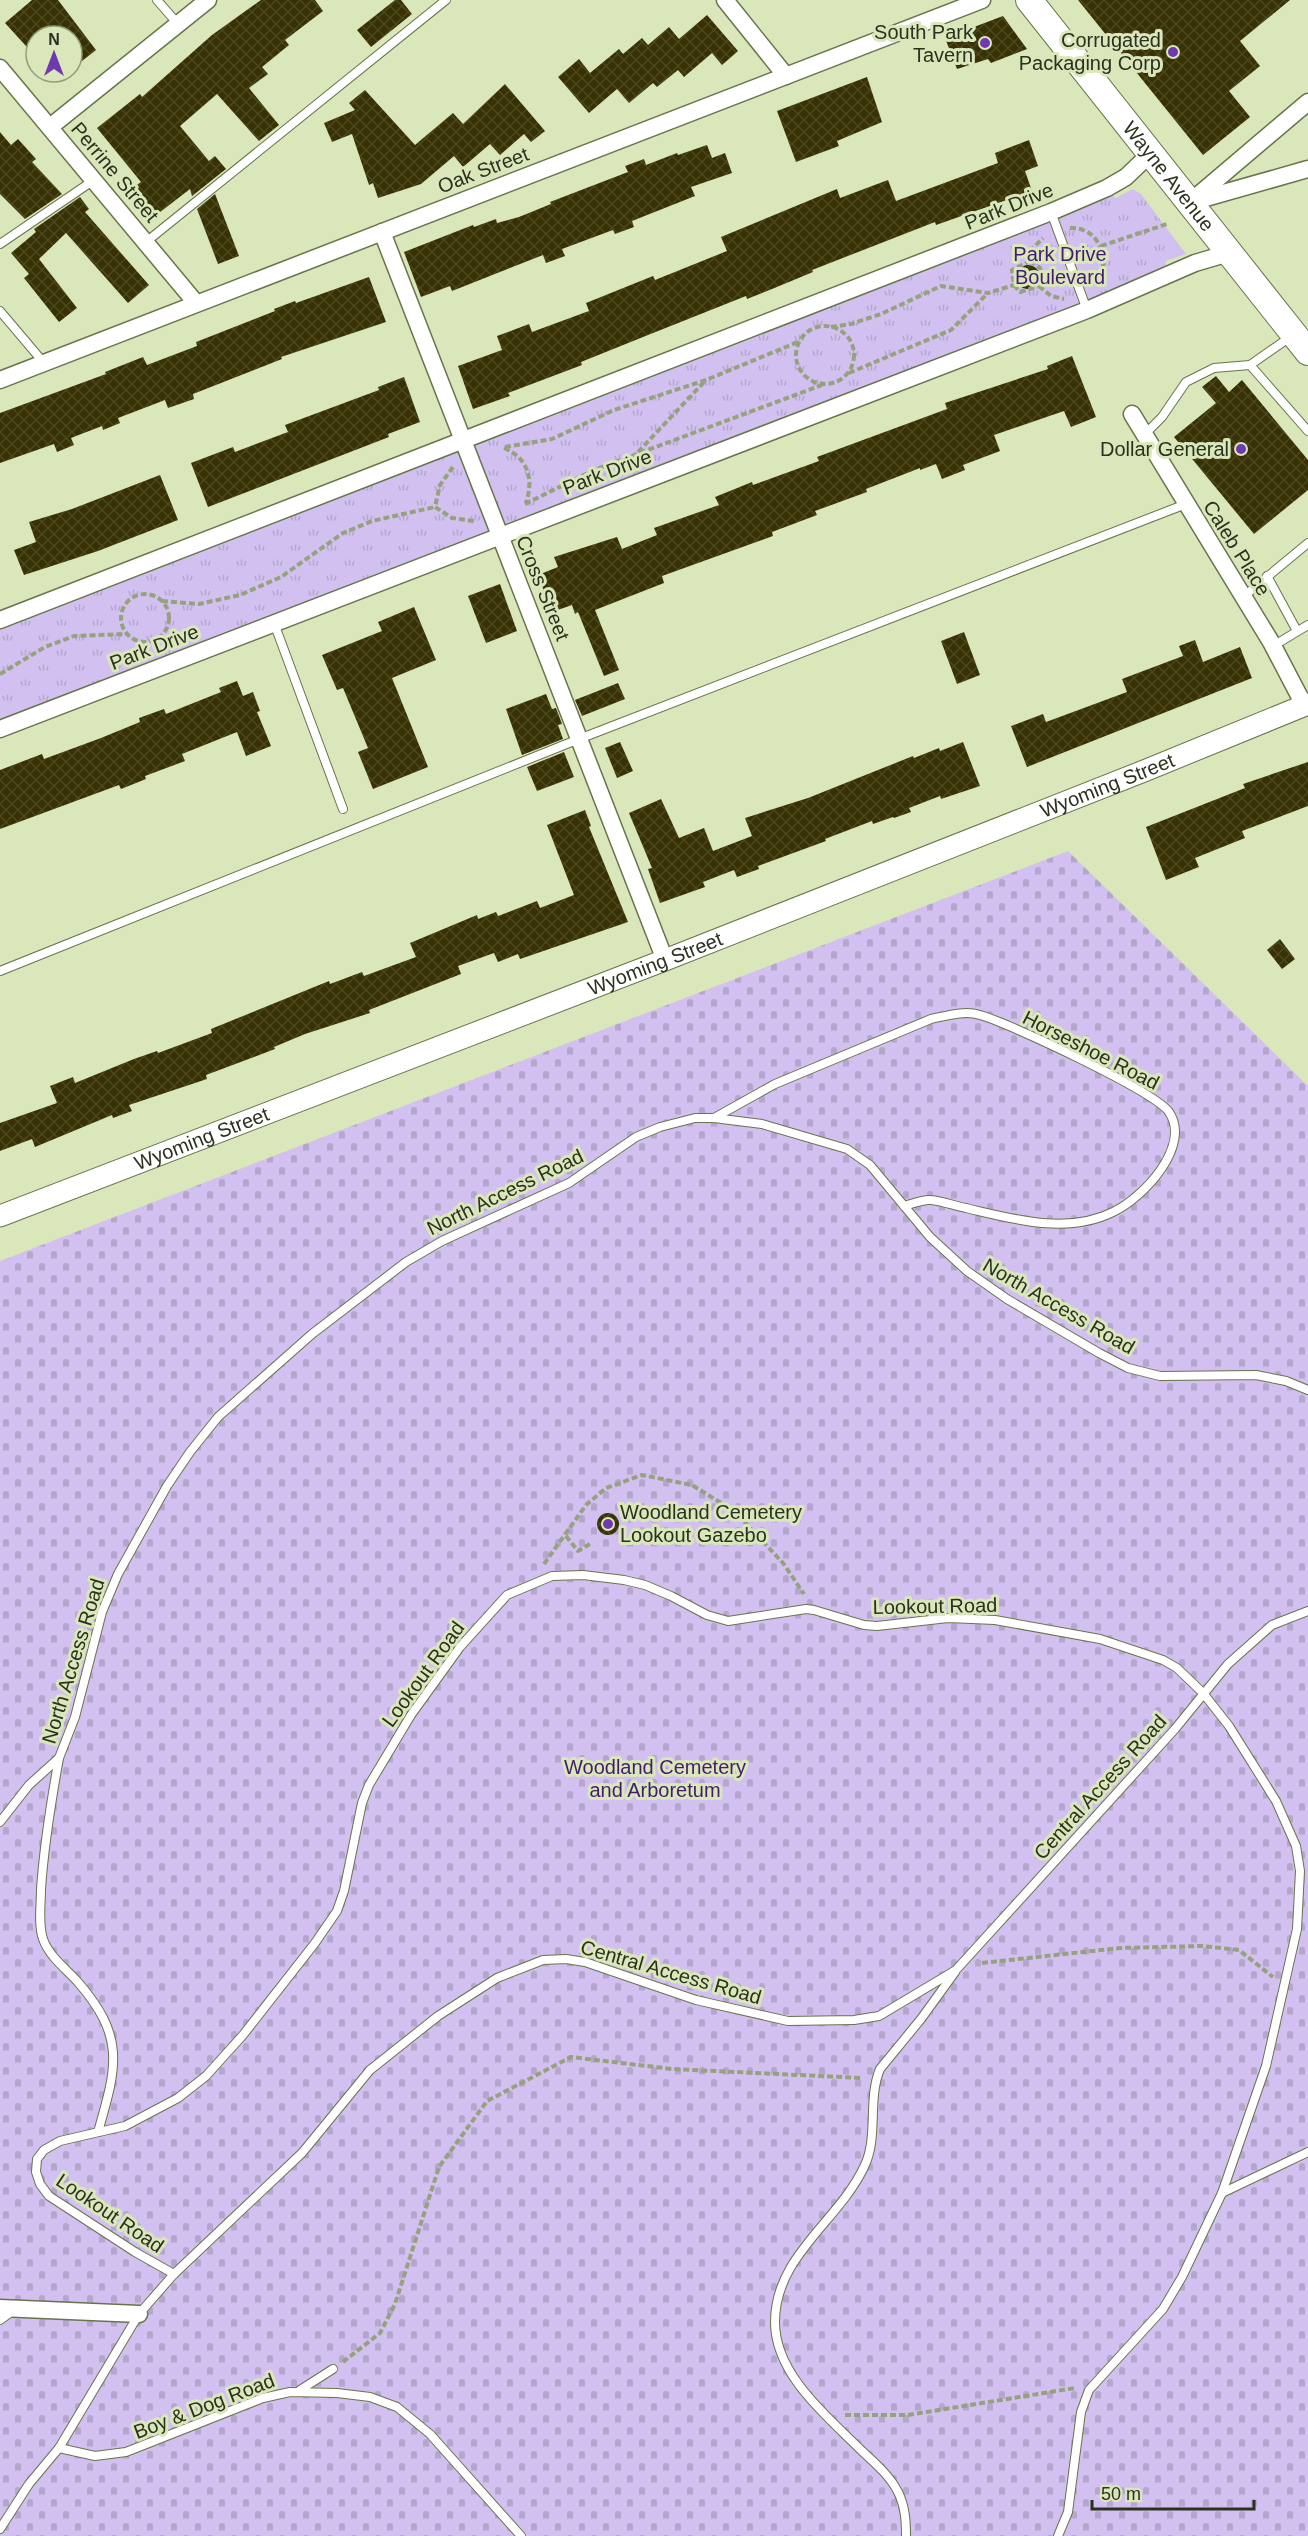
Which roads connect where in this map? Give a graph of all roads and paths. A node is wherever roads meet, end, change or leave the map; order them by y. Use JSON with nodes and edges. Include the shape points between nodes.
{"nodes":[{"id":1,"x":157,"y":0,"type":"edge"},
{"id":2,"x":208,"y":0,"type":"edge"},
{"id":3,"x":446,"y":0,"type":"edge"},
{"id":4,"x":725,"y":0,"type":"edge"},
{"id":5,"x":982,"y":0,"type":"edge"},
{"id":6,"x":1029,"y":0,"type":"edge"},
{"id":7,"x":178,"y":24,"type":"junction"},
{"id":8,"x":0,"y":68,"type":"edge"},
{"id":9,"x":786,"y":75,"type":"junction"},
{"id":10,"x":1308,"y":102,"type":"edge"},
{"id":11,"x":50,"y":127,"type":"junction"},
{"id":12,"x":1151,"y":153,"type":"junction"},
{"id":13,"x":1308,"y":169,"type":"edge"},
{"id":14,"x":94,"y":180,"type":"junction"},
{"id":15,"x":1189,"y":203,"type":"junction"},
{"id":16,"x":1051,"y":212,"type":"junction"},
{"id":17,"x":1167,"y":224,"type":"dead end"},
{"id":18,"x":1070,"y":228,"type":"dead end"},
{"id":19,"x":382,"y":232,"type":"junction"},
{"id":20,"x":1043,"y":238,"type":"dead end"},
{"id":21,"x":146,"y":242,"type":"junction"},
{"id":22,"x":0,"y":244,"type":"edge"},
{"id":23,"x":1101,"y":246,"type":"junction"},
{"id":24,"x":1228,"y":253,"type":"junction"},
{"id":25,"x":1030,"y":261,"type":"junction"},
{"id":26,"x":1014,"y":285,"type":"junction"},
{"id":27,"x":1039,"y":286,"type":"junction"},
{"id":28,"x":1095,"y":288,"type":"dead end"},
{"id":29,"x":988,"y":293,"type":"junction"},
{"id":30,"x":1069,"y":300,"type":"dead end"},
{"id":31,"x":196,"y":303,"type":"junction"},
{"id":32,"x":1087,"y":310,"type":"junction"},
{"id":33,"x":0,"y":311,"type":"edge"},
{"id":34,"x":831,"y":327,"type":"junction"},
{"id":35,"x":798,"y":342,"type":"junction"},
{"id":36,"x":1301,"y":343,"type":"edge"},
{"id":37,"x":44,"y":363,"type":"junction"},
{"id":38,"x":1250,"y":365,"type":"junction"},
{"id":39,"x":848,"y":373,"type":"junction"},
{"id":40,"x":0,"y":380,"type":"edge"},
{"id":41,"x":706,"y":380,"type":"junction"},
{"id":42,"x":822,"y":385,"type":"junction"},
{"id":43,"x":1132,"y":414,"type":"dead end"},
{"id":44,"x":1308,"y":431,"type":"edge"},
{"id":45,"x":1144,"y":435,"type":"junction"},
{"id":46,"x":464,"y":440,"type":"junction"},
{"id":47,"x":505,"y":447,"type":"junction"},
{"id":48,"x":496,"y":449,"type":"dead end"},
{"id":49,"x":636,"y":455,"type":"junction"},
{"id":50,"x":456,"y":464,"type":"dead end"},
{"id":51,"x":525,"y":504,"type":"junction"},
{"id":52,"x":1186,"y":504,"type":"junction"},
{"id":53,"x":435,"y":507,"type":"junction"},
{"id":54,"x":516,"y":509,"type":"dead end"},
{"id":55,"x":480,"y":522,"type":"dead end"},
{"id":56,"x":500,"y":535,"type":"junction"},
{"id":57,"x":1308,"y":543,"type":"edge"},
{"id":58,"x":1267,"y":576,"type":"junction"},
{"id":59,"x":1243,"y":597,"type":"junction"},
{"id":60,"x":162,"y":601,"type":"junction"},
{"id":61,"x":0,"y":620,"type":"edge"},
{"id":62,"x":274,"y":623,"type":"junction"},
{"id":63,"x":1308,"y":625,"type":"edge"},
{"id":64,"x":1297,"y":631,"type":"junction"},
{"id":65,"x":126,"y":634,"type":"junction"},
{"id":66,"x":1273,"y":646,"type":"junction"},
{"id":67,"x":0,"y":675,"type":"edge"},
{"id":68,"x":1306,"y":705,"type":"edge"},
{"id":69,"x":0,"y":729,"type":"edge"},
{"id":70,"x":579,"y":739,"type":"junction"},
{"id":71,"x":343,"y":809,"type":"dead end"},
{"id":72,"x":665,"y":960,"type":"junction"},
{"id":73,"x":0,"y":971,"type":"edge"},
{"id":74,"x":714,"y":1118,"type":"junction"},
{"id":75,"x":904,"y":1206,"type":"junction"},
{"id":76,"x":0,"y":1216,"type":"edge"},
{"id":77,"x":1308,"y":1390,"type":"edge"},
{"id":78,"x":566,"y":1536,"type":"junction"},
{"id":79,"x":590,"y":1544,"type":"dead end"},
{"id":80,"x":538,"y":1582,"type":"junction"},
{"id":81,"x":814,"y":1610,"type":"junction"},
{"id":82,"x":1308,"y":1611,"type":"edge"},
{"id":83,"x":1203,"y":1693,"type":"junction"},
{"id":84,"x":60,"y":1758,"type":"junction"},
{"id":85,"x":0,"y":1822,"type":"edge"},
{"id":86,"x":958,"y":1968,"type":"junction"},
{"id":87,"x":1284,"y":1986,"type":"junction"},
{"id":88,"x":876,"y":2079,"type":"junction"},
{"id":89,"x":98,"y":2132,"type":"junction"},
{"id":90,"x":1308,"y":2152,"type":"edge"},
{"id":91,"x":1222,"y":2193,"type":"junction"},
{"id":92,"x":174,"y":2274,"type":"junction"},
{"id":93,"x":8,"y":2308,"type":"edge"},
{"id":94,"x":139,"y":2314,"type":"junction"},
{"id":95,"x":0,"y":2320,"type":"edge"},
{"id":96,"x":333,"y":2369,"type":"joint"},
{"id":97,"x":1095,"y":2381,"type":"junction"},
{"id":98,"x":300,"y":2390,"type":"junction"},
{"id":99,"x":826,"y":2415,"type":"junction"},
{"id":100,"x":59,"y":2448,"type":"junction"},
{"id":101,"x":0,"y":2529,"type":"edge"},
{"id":102,"x":521,"y":2536,"type":"edge"},
{"id":103,"x":906,"y":2536,"type":"edge"},
{"id":104,"x":1058,"y":2536,"type":"edge"}],
"edges":[{"from":1,"to":7,"type":"lane"},
{"from":2,"to":7,"type":"street"},
{"from":3,"to":21,"type":"lane"},
{"from":4,"to":9,"type":"street"},
{"from":5,"to":9,"type":"street","name":"Oak Street"},
{"from":6,"to":12,"type":"main road","name":"Wayne Avenue"},
{"from":7,"to":11,"type":"street"},
{"from":8,"to":11,"type":"street","name":"Perrine Street"},
{"from":9,"to":19,"type":"street","name":"Oak Street"},
{"from":10,"to":15,"type":"street"},
{"from":11,"to":14,"type":"street","name":"Perrine Street"},
{"from":12,"to":15,"type":"main road","name":"Wayne Avenue"},
{"from":12,"to":16,"type":"street","name":"Park Drive","via":[[1126,177]]},
{"from":13,"to":15,"type":"street"},
{"from":14,"to":21,"type":"street","name":"Perrine Street"},
{"from":14,"to":22,"type":"lane"},
{"from":15,"to":24,"type":"main road","name":"Wayne Avenue"},
{"from":16,"to":32,"type":"lane"},
{"from":16,"to":46,"type":"street","name":"Park Drive"},
{"from":17,"to":23,"type":"path"},
{"from":18,"to":23,"type":"path","via":[[1081,227]]},
{"from":19,"to":31,"type":"street","name":"Oak Street"},
{"from":19,"to":46,"type":"street","name":"Cross Street"},
{"from":20,"to":25,"type":"path","via":[[1031,250]]},
{"from":21,"to":31,"type":"street","name":"Perrine Street"},
{"from":23,"to":28,"type":"path","via":[[1103,274]]},
{"from":24,"to":32,"type":"street","name":"Park Drive","via":[[1195,263]]},
{"from":24,"to":36,"type":"main road","name":"Wayne Avenue"},
{"from":25,"to":26,"type":"path","via":[[1012,270]]},
{"from":25,"to":27,"type":"path","via":[[1040,268]]},
{"from":26,"to":27,"type":"path","via":[[1020,292]]},
{"from":26,"to":29,"type":"path"},
{"from":27,"to":30,"type":"path","via":[[1051,296]]},
{"from":29,"to":34,"type":"path","via":[[941,286],[881,314]]},
{"from":29,"to":39,"type":"path","via":[[951,330]]},
{"from":31,"to":37,"type":"street","name":"Oak Street"},
{"from":32,"to":56,"type":"street","name":"Park Drive"},
{"from":33,"to":37,"type":"lane"},
{"from":34,"to":35,"type":"path","via":[[812,329]]},
{"from":34,"to":39,"type":"path","via":[[848,337],[852,346],[853,365]]},
{"from":35,"to":41,"type":"path"},
{"from":35,"to":42,"type":"path","via":[[795,351],[799,370]]},
{"from":36,"to":38,"type":"lane"},
{"from":37,"to":40,"type":"street","name":"Oak Street"},
{"from":38,"to":44,"type":"lane"},
{"from":38,"to":45,"type":"lane","via":[[1214,368],[1186,382]]},
{"from":39,"to":42,"type":"path","via":[[841,380]]},
{"from":41,"to":47,"type":"path","via":[[614,410],[552,439]]},
{"from":41,"to":49,"type":"path"},
{"from":42,"to":49,"type":"path"},
{"from":43,"to":45,"type":"street","name":"Caleb Place"},
{"from":45,"to":52,"type":"street","name":"Caleb Place"},
{"from":46,"to":56,"type":"street","name":"Cross Street"},
{"from":46,"to":61,"type":"street","name":"Park Drive"},
{"from":47,"to":48,"type":"path"},
{"from":47,"to":51,"type":"path","via":[[520,457],[529,472],[531,488]]},
{"from":49,"to":51,"type":"path","via":[[594,470]]},
{"from":50,"to":53,"type":"path","via":[[440,485]]},
{"from":51,"to":54,"type":"path"},
{"from":52,"to":59,"type":"street","name":"Caleb Place"},
{"from":52,"to":70,"type":"lane"},
{"from":53,"to":55,"type":"path","via":[[452,518]]},
{"from":53,"to":60,"type":"path","via":[[372,521],[343,533],[280,577],[240,595],[200,604]]},
{"from":56,"to":62,"type":"street","name":"Park Drive"},
{"from":56,"to":70,"type":"street","name":"Cross Street"},
{"from":57,"to":58,"type":"lane"},
{"from":58,"to":59,"type":"lane"},
{"from":58,"to":64,"type":"lane"},
{"from":59,"to":66,"type":"street","name":"Caleb Place"},
{"from":60,"to":65,"type":"path","via":[[147,594],[125,603],[120,619]]},
{"from":60,"to":65,"type":"path","via":[[169,616],[161,636],[155,641],[140,642]]},
{"from":62,"to":69,"type":"street","name":"Park Drive"},
{"from":62,"to":71,"type":"lane"},
{"from":63,"to":64,"type":"lane"},
{"from":64,"to":66,"type":"lane"},
{"from":65,"to":67,"type":"path","via":[[74,636],[45,647]]},
{"from":66,"to":68,"type":"street","name":"Caleb Place"},
{"from":68,"to":72,"type":"street","name":"Wyoming Street"},
{"from":70,"to":72,"type":"street","name":"Cross Street"},
{"from":70,"to":73,"type":"lane"},
{"from":72,"to":76,"type":"street","name":"Wyoming Street"},
{"from":74,"to":75,"type":"lane","name":"North Access Road","via":[[762,1124],[847,1149],[870,1165]]},
{"from":74,"to":75,"type":"lane","name":"Horseshoe Road","via":[[775,1084],[931,1019],[957,1013],[978,1014],[1114,1077],[1152,1098],[1168,1112],[1177,1130],[1175,1144],[1150,1182],[1113,1212],[1091,1220],[1026,1222],[929,1200]]},
{"from":74,"to":84,"type":"lane","name":"North Access Road","via":[[678,1121],[636,1137],[569,1183],[421,1252],[312,1334],[230,1405],[189,1452],[166,1486],[118,1574],[102,1612],[75,1718]]},
{"from":75,"to":77,"type":"lane","name":"North Access Road","via":[[948,1255],[980,1281],[1128,1368],[1174,1377],[1256,1375]]},
{"from":78,"to":79,"type":"path","via":[[578,1551]]},
{"from":78,"to":80,"type":"path","via":[[545,1561]]},
{"from":78,"to":81,"type":"path","via":[[586,1505],[606,1488],[642,1474],[692,1485],[734,1511],[783,1563]]},
{"from":80,"to":81,"type":"lane","name":"Lookout Road","via":[[567,1575],[624,1580],[658,1590],[707,1615],[728,1621],[780,1611]]},
{"from":80,"to":89,"type":"lane","name":"Lookout Road","via":[[507,1595],[460,1647],[411,1715],[362,1803],[348,1881],[337,1911],[243,2035],[206,2076],[178,2098],[125,2126]]},
{"from":81,"to":83,"type":"lane","name":"Lookout Road","via":[[864,1625],[972,1618],[1100,1639],[1163,1660]]},
{"from":82,"to":83,"type":"lane","name":"Central Access Road","via":[[1265,1630]]},
{"from":83,"to":86,"type":"lane","name":"Central Access Road","via":[[1175,1729]]},
{"from":83,"to":87,"type":"lane","name":"Lookout Road","via":[[1250,1757],[1296,1846],[1299,1917]]},
{"from":84,"to":85,"type":"lane","name":"North Access Road","via":[[29,1785]]},
{"from":84,"to":89,"type":"lane","via":[[44,1845],[41,1928],[51,1954],[95,2003],[111,2034],[113,2078]]},
{"from":86,"to":87,"type":"path","via":[[1120,1948],[1202,1946],[1239,1950]]},
{"from":86,"to":88,"type":"lane","via":[[884,2062]]},
{"from":86,"to":92,"type":"lane","name":"Central Access Road","via":[[879,2016],[788,2021],[696,2000],[578,1960],[550,1959],[518,1968],[452,2006],[374,2066],[302,2153]]},
{"from":87,"to":91,"type":"lane","name":"Lookout Road","via":[[1266,2066]]},
{"from":88,"to":96,"type":"path","via":[[672,2069],[571,2057],[487,2101],[439,2166],[395,2304],[380,2333]]},
{"from":88,"to":99,"type":"lane","via":[[866,2164],[855,2186],[787,2270],[776,2313],[778,2342],[787,2366]]},
{"from":89,"to":92,"type":"lane","name":"Lookout Road","via":[[60,2141],[44,2150],[37,2159],[40,2184],[49,2196]]},
{"from":90,"to":91,"type":"lane"},
{"from":91,"to":97,"type":"lane","name":"Lookout Road","via":[[1163,2309]]},
{"from":92,"to":94,"type":"lane","name":"Central Access Road"},
{"from":93,"to":94,"type":"street"},
{"from":93,"to":95,"type":"lane"},
{"from":94,"to":100,"type":"lane","name":"Central Access Road"},
{"from":96,"to":98,"type":"lane"},
{"from":97,"to":99,"type":"path","via":[[1063,2390],[908,2415]]},
{"from":97,"to":104,"type":"lane","name":"Lookout Road","via":[[1081,2412],[1068,2512]]},
{"from":98,"to":100,"type":"lane","name":"Boy & Dog Road","via":[[263,2398],[126,2452],[90,2455]]},
{"from":98,"to":102,"type":"lane","name":"Boy & Dog Road","via":[[370,2397],[402,2410],[439,2442]]},
{"from":99,"to":103,"type":"lane","via":[[891,2480],[905,2508]]},
{"from":100,"to":101,"type":"lane","name":"Central Access Road","via":[[29,2484]]}]}
